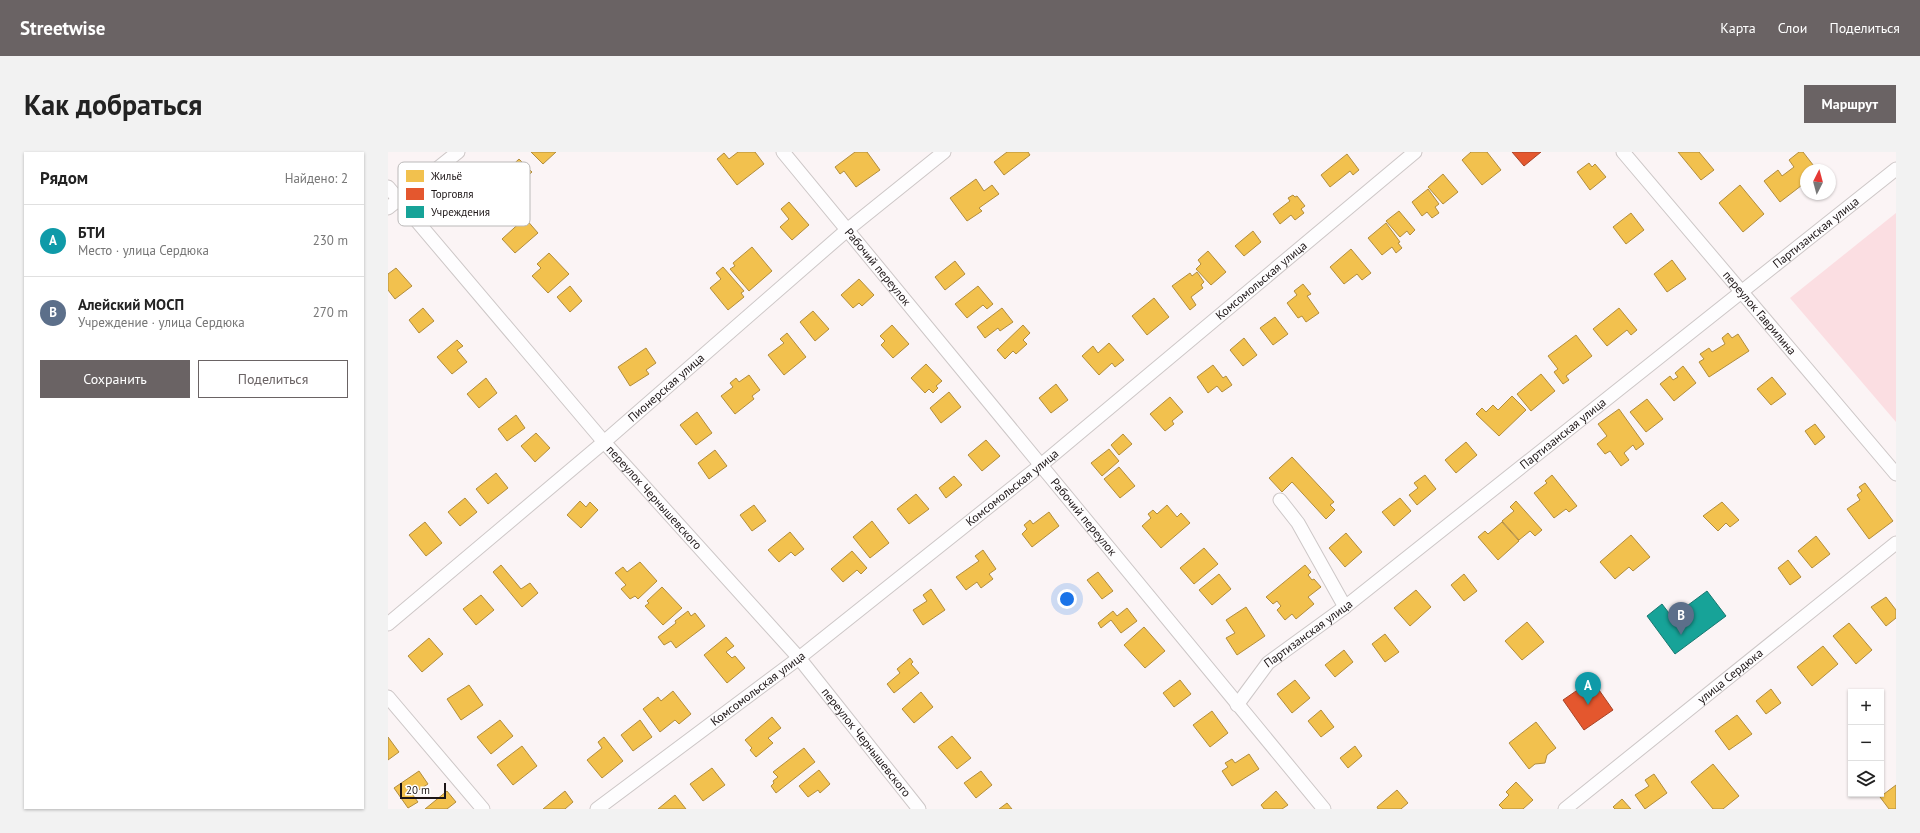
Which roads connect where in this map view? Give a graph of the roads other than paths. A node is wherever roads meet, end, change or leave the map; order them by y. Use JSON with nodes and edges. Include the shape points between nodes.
{"nodes":[{"id":1,"x":458,"y":152,"type":"edge"},
{"id":2,"x":783,"y":152,"type":"edge"},
{"id":3,"x":944,"y":152,"type":"edge"},
{"id":4,"x":1415,"y":152,"type":"edge"},
{"id":5,"x":1623,"y":152,"type":"edge"},
{"id":6,"x":446,"y":162,"type":"edge"},
{"id":7,"x":1896,"y":169,"type":"edge"},
{"id":8,"x":388,"y":187,"type":"edge"},
{"id":9,"x":398,"y":199,"type":"edge"},
{"id":10,"x":398,"y":201,"type":"edge"},
{"id":11,"x":388,"y":208,"type":"edge"},
{"id":12,"x":421,"y":226,"type":"edge"},
{"id":13,"x":847,"y":230,"type":"junction"},
{"id":14,"x":1740,"y":291,"type":"junction"},
{"id":15,"x":604,"y":442,"type":"junction"},
{"id":16,"x":1041,"y":464,"type":"junction"},
{"id":17,"x":1896,"y":474,"type":"edge"},
{"id":18,"x":1280,"y":500,"type":"dead end"},
{"id":19,"x":1896,"y":543,"type":"edge"},
{"id":20,"x":1345,"y":607,"type":"junction"},
{"id":21,"x":388,"y":624,"type":"edge"},
{"id":22,"x":799,"y":658,"type":"junction"},
{"id":23,"x":388,"y":696,"type":"edge"},
{"id":24,"x":1237,"y":705,"type":"junction"},
{"id":25,"x":483,"y":809,"type":"edge"},
{"id":26,"x":597,"y":809,"type":"edge"},
{"id":27,"x":919,"y":809,"type":"edge"},
{"id":28,"x":1324,"y":809,"type":"edge"},
{"id":29,"x":1565,"y":809,"type":"edge"}],
"edges":[{"from":1,"to":6,"type":"street"},
{"from":2,"to":13,"type":"street","name":"Рабочий переулок"},
{"from":3,"to":13,"type":"street","name":"Пионерская улица"},
{"from":4,"to":16,"type":"street","name":"Комсомольская улица"},
{"from":5,"to":14,"type":"street","name":"переулок Гаврилина"},
{"from":7,"to":14,"type":"street","name":"Партизанская улица"},
{"from":8,"to":9,"type":"street","name":"переулок Чернышевского"},
{"from":10,"to":11,"type":"street"},
{"from":12,"to":15,"type":"street","name":"переулок Чернышевского"},
{"from":13,"to":15,"type":"street","name":"Пионерская улица"},
{"from":13,"to":16,"type":"street","name":"Рабочий переулок"},
{"from":14,"to":17,"type":"street","name":"переулок Гаврилина"},
{"from":14,"to":20,"type":"street","name":"Партизанская улица"},
{"from":15,"to":21,"type":"street","name":"Пионерская улица"},
{"from":15,"to":22,"type":"street","name":"переулок Чернышевского"},
{"from":16,"to":22,"type":"street","name":"Комсомольская улица"},
{"from":16,"to":24,"type":"street","name":"Рабочий переулок"},
{"from":18,"to":20,"type":"street","via":[[1298,523]]},
{"from":19,"to":29,"type":"street","name":"улица Сердюка"},
{"from":20,"to":24,"type":"street","name":"Партизанская улица","via":[[1268,663]]},
{"from":22,"to":26,"type":"street","name":"Комсомольская улица"},
{"from":22,"to":27,"type":"street","name":"переулок Чернышевского"},
{"from":23,"to":25,"type":"street"},
{"from":24,"to":28,"type":"street","name":"Рабочий переулок"}]}
